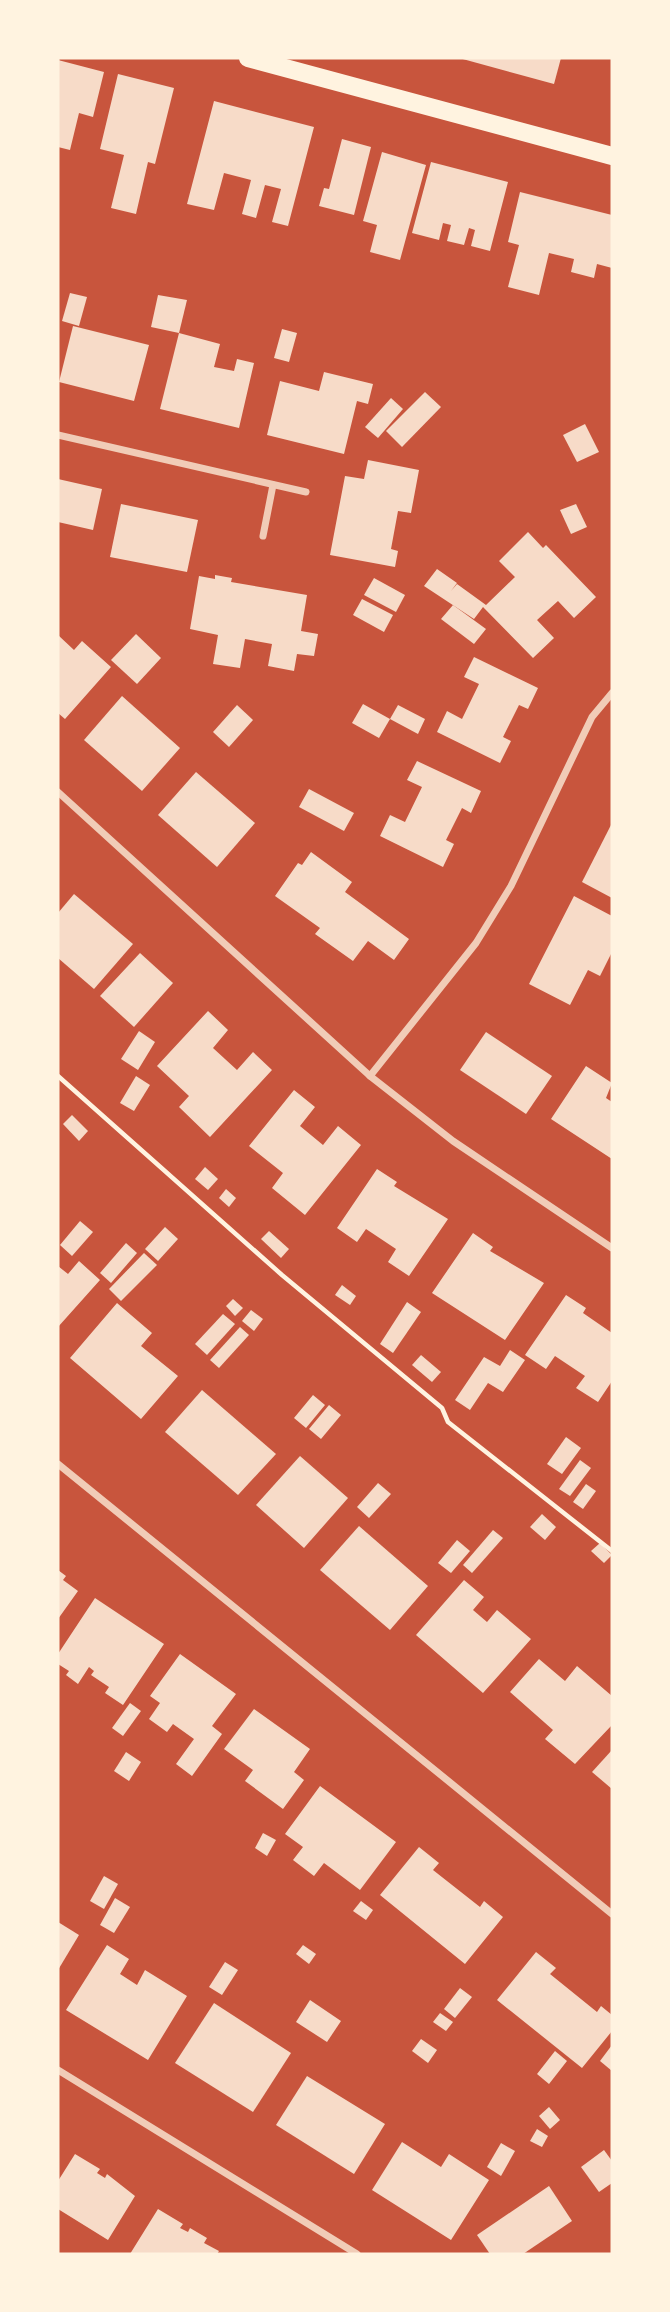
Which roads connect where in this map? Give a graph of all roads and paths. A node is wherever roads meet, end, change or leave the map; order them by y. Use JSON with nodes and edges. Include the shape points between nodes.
{"nodes":[{"id":1,"x":248,"y":58,"type":"edge"},
{"id":2,"x":612,"y":156,"type":"edge"},
{"id":3,"x":58,"y":435,"type":"edge"},
{"id":4,"x":273,"y":485,"type":"junction"},
{"id":5,"x":306,"y":492,"type":"dead end"},
{"id":6,"x":263,"y":536,"type":"dead end"},
{"id":7,"x":612,"y":693,"type":"edge"},
{"id":8,"x":58,"y":792,"type":"edge"},
{"id":9,"x":58,"y":1076,"type":"edge"},
{"id":10,"x":370,"y":1076,"type":"junction"},
{"id":11,"x":612,"y":1248,"type":"edge"},
{"id":12,"x":58,"y":1464,"type":"edge"},
{"id":13,"x":612,"y":1551,"type":"edge"},
{"id":14,"x":612,"y":1914,"type":"edge"},
{"id":15,"x":58,"y":2070,"type":"edge"},
{"id":16,"x":357,"y":2254,"type":"edge"}],
"edges":[{"from":1,"to":2,"type":"main road"},
{"from":3,"to":4,"type":"street"},
{"from":4,"to":5,"type":"street"},
{"from":4,"to":6,"type":"street"},
{"from":7,"to":10,"type":"street","via":[[592,717],[497,909]]},
{"from":8,"to":10,"type":"street"},
{"from":9,"to":13,"type":"path","via":[[282,1275],[442,1408],[448,1422]]},
{"from":10,"to":11,"type":"street","via":[[453,1141]]},
{"from":12,"to":14,"type":"street"},
{"from":15,"to":16,"type":"street"}]}
